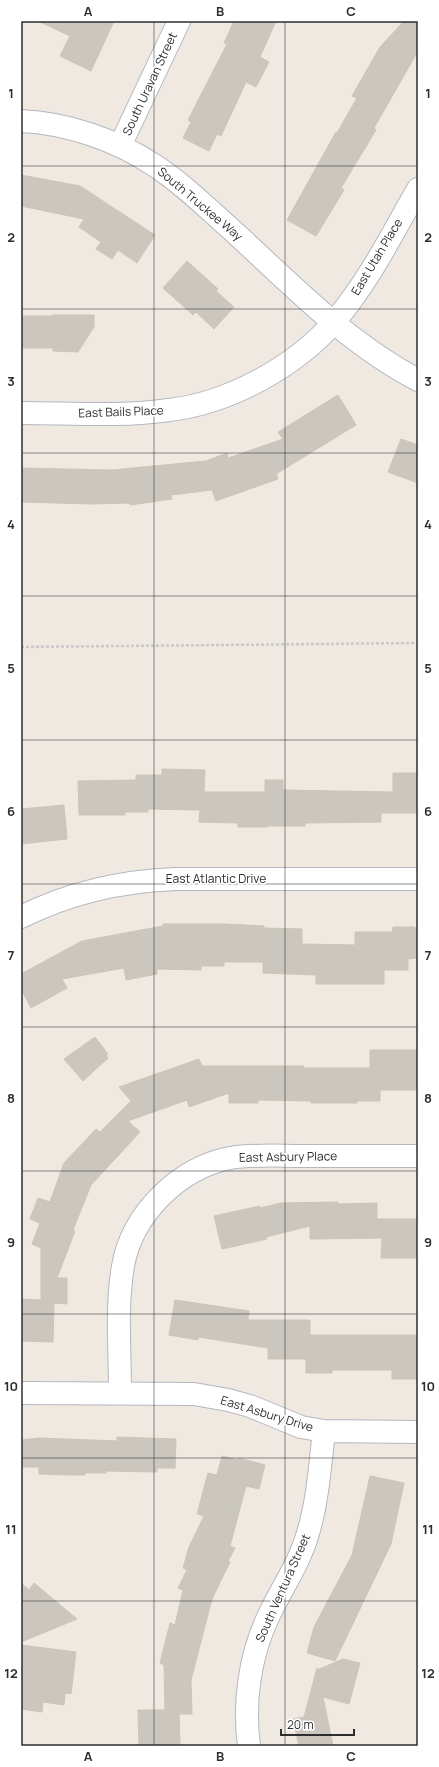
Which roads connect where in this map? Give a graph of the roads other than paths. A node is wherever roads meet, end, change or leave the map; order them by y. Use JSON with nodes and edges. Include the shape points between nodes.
{"nodes":[{"id":1,"x":179,"y":21,"type":"edge"},
{"id":2,"x":21,"y":121,"type":"edge"},
{"id":3,"x":120,"y":146,"type":"junction"},
{"id":4,"x":418,"y":189,"type":"edge"},
{"id":5,"x":334,"y":322,"type":"junction"},
{"id":6,"x":418,"y":380,"type":"edge"},
{"id":7,"x":21,"y":413,"type":"edge"},
{"id":8,"x":418,"y":879,"type":"edge"},
{"id":9,"x":21,"y":917,"type":"edge"},
{"id":10,"x":418,"y":1156,"type":"edge"},
{"id":11,"x":21,"y":1393,"type":"edge"},
{"id":12,"x":120,"y":1393,"type":"junction"},
{"id":13,"x":324,"y":1431,"type":"junction"},
{"id":14,"x":418,"y":1432,"type":"edge"},
{"id":15,"x":248,"y":1746,"type":"edge"}],
"edges":[{"from":1,"to":3,"type":"street","name":"South Uravan Street"},
{"from":2,"to":3,"type":"street","name":"South Truckee Way","via":[[52,124],[94,135]]},
{"from":3,"to":5,"type":"street","name":"South Truckee Way","via":[[154,165],[189,191]]},
{"from":4,"to":5,"type":"street","name":"East Utah Place","via":[[360,288]]},
{"from":5,"to":6,"type":"street","via":[[364,347]]},
{"from":5,"to":7,"type":"street","name":"East Bails Place","via":[[313,343],[278,369],[240,390],[213,400],[171,410],[142,413]]},
{"from":8,"to":9,"type":"street","name":"East Atlantic Drive","via":[[142,880],[90,890]]},
{"from":10,"to":12,"type":"street","name":"East Asbury Place","via":[[230,1158],[209,1164],[183,1178],[161,1196],[143,1218],[123,1265],[120,1294]]},
{"from":11,"to":12,"type":"street","name":"East Asbury Drive"},
{"from":12,"to":13,"type":"street","name":"East Asbury Drive","via":[[194,1394],[228,1400],[250,1406],[301,1427]]},
{"from":13,"to":14,"type":"street","name":"East Asbury Drive"},
{"from":13,"to":15,"type":"street","name":"South Ventura Street","via":[[316,1496],[308,1534],[295,1566],[269,1614],[255,1650],[248,1689]]}]}
